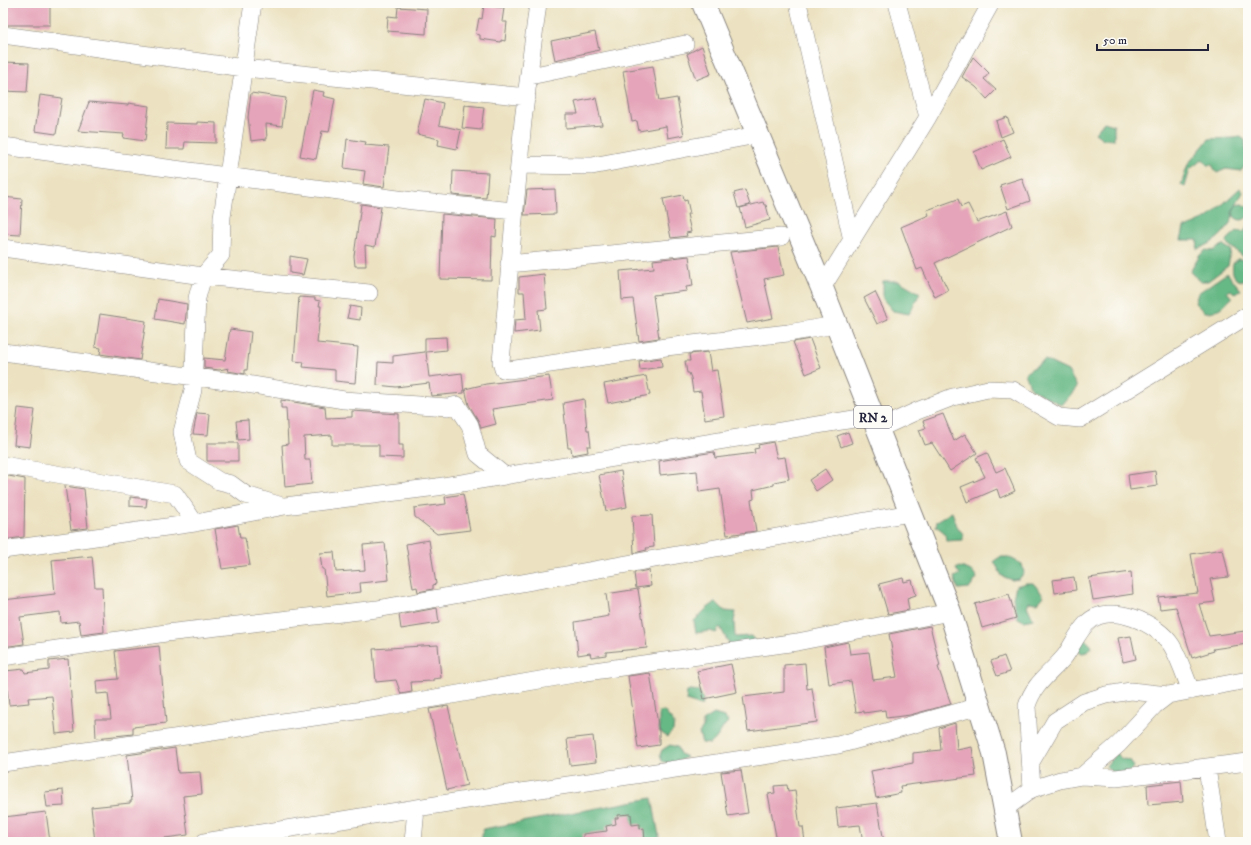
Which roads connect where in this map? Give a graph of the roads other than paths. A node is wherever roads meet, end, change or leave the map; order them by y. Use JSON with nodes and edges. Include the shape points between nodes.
{"nodes":[{"id":1,"x":253,"y":3,"type":"edge"},
{"id":2,"x":538,"y":3,"type":"edge"},
{"id":3,"x":703,"y":3,"type":"edge"},
{"id":4,"x":798,"y":3,"type":"edge"},
{"id":5,"x":897,"y":3,"type":"edge"},
{"id":6,"x":991,"y":3,"type":"edge"},
{"id":7,"x":3,"y":35,"type":"edge"},
{"id":8,"x":685,"y":44,"type":"dead end"},
{"id":9,"x":244,"y":68,"type":"junction"},
{"id":10,"x":530,"y":76,"type":"junction"},
{"id":11,"x":527,"y":97,"type":"junction"},
{"id":12,"x":928,"y":117,"type":"junction"},
{"id":13,"x":758,"y":135,"type":"junction"},
{"id":14,"x":3,"y":146,"type":"edge"},
{"id":15,"x":519,"y":165,"type":"junction"},
{"id":16,"x":227,"y":175,"type":"junction"},
{"id":17,"x":514,"y":211,"type":"junction"},
{"id":18,"x":781,"y":237,"type":"dead end"},
{"id":19,"x":852,"y":240,"type":"junction"},
{"id":20,"x":3,"y":248,"type":"edge"},
{"id":21,"x":509,"y":264,"type":"junction"},
{"id":22,"x":204,"y":276,"type":"junction"},
{"id":23,"x":822,"y":288,"type":"junction"},
{"id":24,"x":368,"y":293,"type":"dead end"},
{"id":25,"x":1248,"y":315,"type":"edge"},
{"id":26,"x":835,"y":325,"type":"junction"},
{"id":27,"x":3,"y":352,"type":"edge"},
{"id":28,"x":193,"y":376,"type":"junction"},
{"id":29,"x":875,"y":422,"type":"junction"},
{"id":30,"x":3,"y":465,"type":"edge"},
{"id":31,"x":505,"y":476,"type":"junction"},
{"id":32,"x":285,"y":506,"type":"junction"},
{"id":33,"x":910,"y":513,"type":"junction"},
{"id":34,"x":195,"y":522,"type":"junction"},
{"id":35,"x":3,"y":550,"type":"edge"},
{"id":36,"x":950,"y":612,"type":"junction"},
{"id":37,"x":3,"y":657,"type":"edge"},
{"id":38,"x":1248,"y":680,"type":"edge"},
{"id":39,"x":1191,"y":691,"type":"junction"},
{"id":40,"x":1168,"y":695,"type":"junction"},
{"id":41,"x":980,"y":706,"type":"junction"},
{"id":42,"x":1031,"y":762,"type":"junction"},
{"id":43,"x":1248,"y":762,"type":"edge"},
{"id":44,"x":3,"y":763,"type":"edge"},
{"id":45,"x":1207,"y":768,"type":"junction"},
{"id":46,"x":1082,"y":776,"type":"junction"},
{"id":47,"x":1032,"y":789,"type":"junction"},
{"id":48,"x":1006,"y":808,"type":"junction"},
{"id":49,"x":416,"y":809,"type":"junction"},
{"id":50,"x":204,"y":842,"type":"edge"},
{"id":51,"x":413,"y":842,"type":"edge"},
{"id":52,"x":1011,"y":842,"type":"edge"},
{"id":53,"x":1218,"y":842,"type":"edge"}],
"edges":[{"from":1,"to":9,"type":"street"},
{"from":2,"to":10,"type":"street"},
{"from":3,"to":13,"type":"highway","number":"RN 2"},
{"from":4,"to":19,"type":"street"},
{"from":5,"to":12,"type":"street"},
{"from":6,"to":12,"type":"street"},
{"from":7,"to":9,"type":"street"},
{"from":8,"to":10,"type":"street"},
{"from":9,"to":11,"type":"street"},
{"from":9,"to":16,"type":"street"},
{"from":10,"to":11,"type":"street"},
{"from":11,"to":15,"type":"street"},
{"from":12,"to":19,"type":"street"},
{"from":13,"to":15,"type":"street","via":[[592,166]]},
{"from":13,"to":23,"type":"highway","number":"RN 2"},
{"from":14,"to":16,"type":"street"},
{"from":15,"to":17,"type":"street"},
{"from":16,"to":17,"type":"street","via":[[413,201]]},
{"from":16,"to":22,"type":"street","via":[[221,255]]},
{"from":17,"to":21,"type":"street"},
{"from":18,"to":21,"type":"street"},
{"from":19,"to":23,"type":"street"},
{"from":20,"to":22,"type":"street"},
{"from":21,"to":26,"type":"street","via":[[501,362],[503,369]]},
{"from":22,"to":24,"type":"street"},
{"from":22,"to":28,"type":"street","via":[[197,298]]},
{"from":23,"to":26,"type":"highway","number":"RN 2"},
{"from":25,"to":29,"type":"street","via":[[1080,419],[1059,417],[1013,390],[988,389]]},
{"from":26,"to":29,"type":"highway","number":"RN 2"},
{"from":27,"to":28,"type":"street"},
{"from":28,"to":31,"type":"street","via":[[344,400],[448,407],[457,405],[470,425],[478,454]]},
{"from":28,"to":32,"type":"street","via":[[194,390],[182,432],[188,461],[246,495]]},
{"from":29,"to":31,"type":"street"},
{"from":29,"to":33,"type":"highway","number":"RN 2"},
{"from":30,"to":34,"type":"street","via":[[175,494]]},
{"from":31,"to":32,"type":"street"},
{"from":32,"to":34,"type":"street"},
{"from":33,"to":36,"type":"highway","number":"RN 2"},
{"from":33,"to":37,"type":"street","via":[[377,609],[166,634]]},
{"from":34,"to":35,"type":"street"},
{"from":36,"to":41,"type":"highway","number":"RN 2"},
{"from":36,"to":44,"type":"street","via":[[797,642],[580,673],[382,707]]},
{"from":38,"to":39,"type":"street"},
{"from":39,"to":40,"type":"street"},
{"from":39,"to":42,"type":"street","via":[[1172,646],[1164,636],[1131,616],[1114,613],[1098,617],[1087,623],[1068,652],[1030,695],[1027,706]]},
{"from":40,"to":42,"type":"street","via":[[1131,691],[1084,702],[1055,721]]},
{"from":40,"to":46,"type":"street","via":[[1155,705],[1119,744]]},
{"from":41,"to":48,"type":"highway","number":"RN 2"},
{"from":41,"to":49,"type":"street","via":[[838,745]]},
{"from":42,"to":47,"type":"street"},
{"from":43,"to":45,"type":"street"},
{"from":45,"to":46,"type":"street","via":[[1116,778]]},
{"from":45,"to":53,"type":"street"},
{"from":46,"to":47,"type":"street"},
{"from":47,"to":48,"type":"street"},
{"from":48,"to":52,"type":"highway","number":"RN 2"},
{"from":49,"to":50,"type":"street"},
{"from":49,"to":51,"type":"street"}]}
